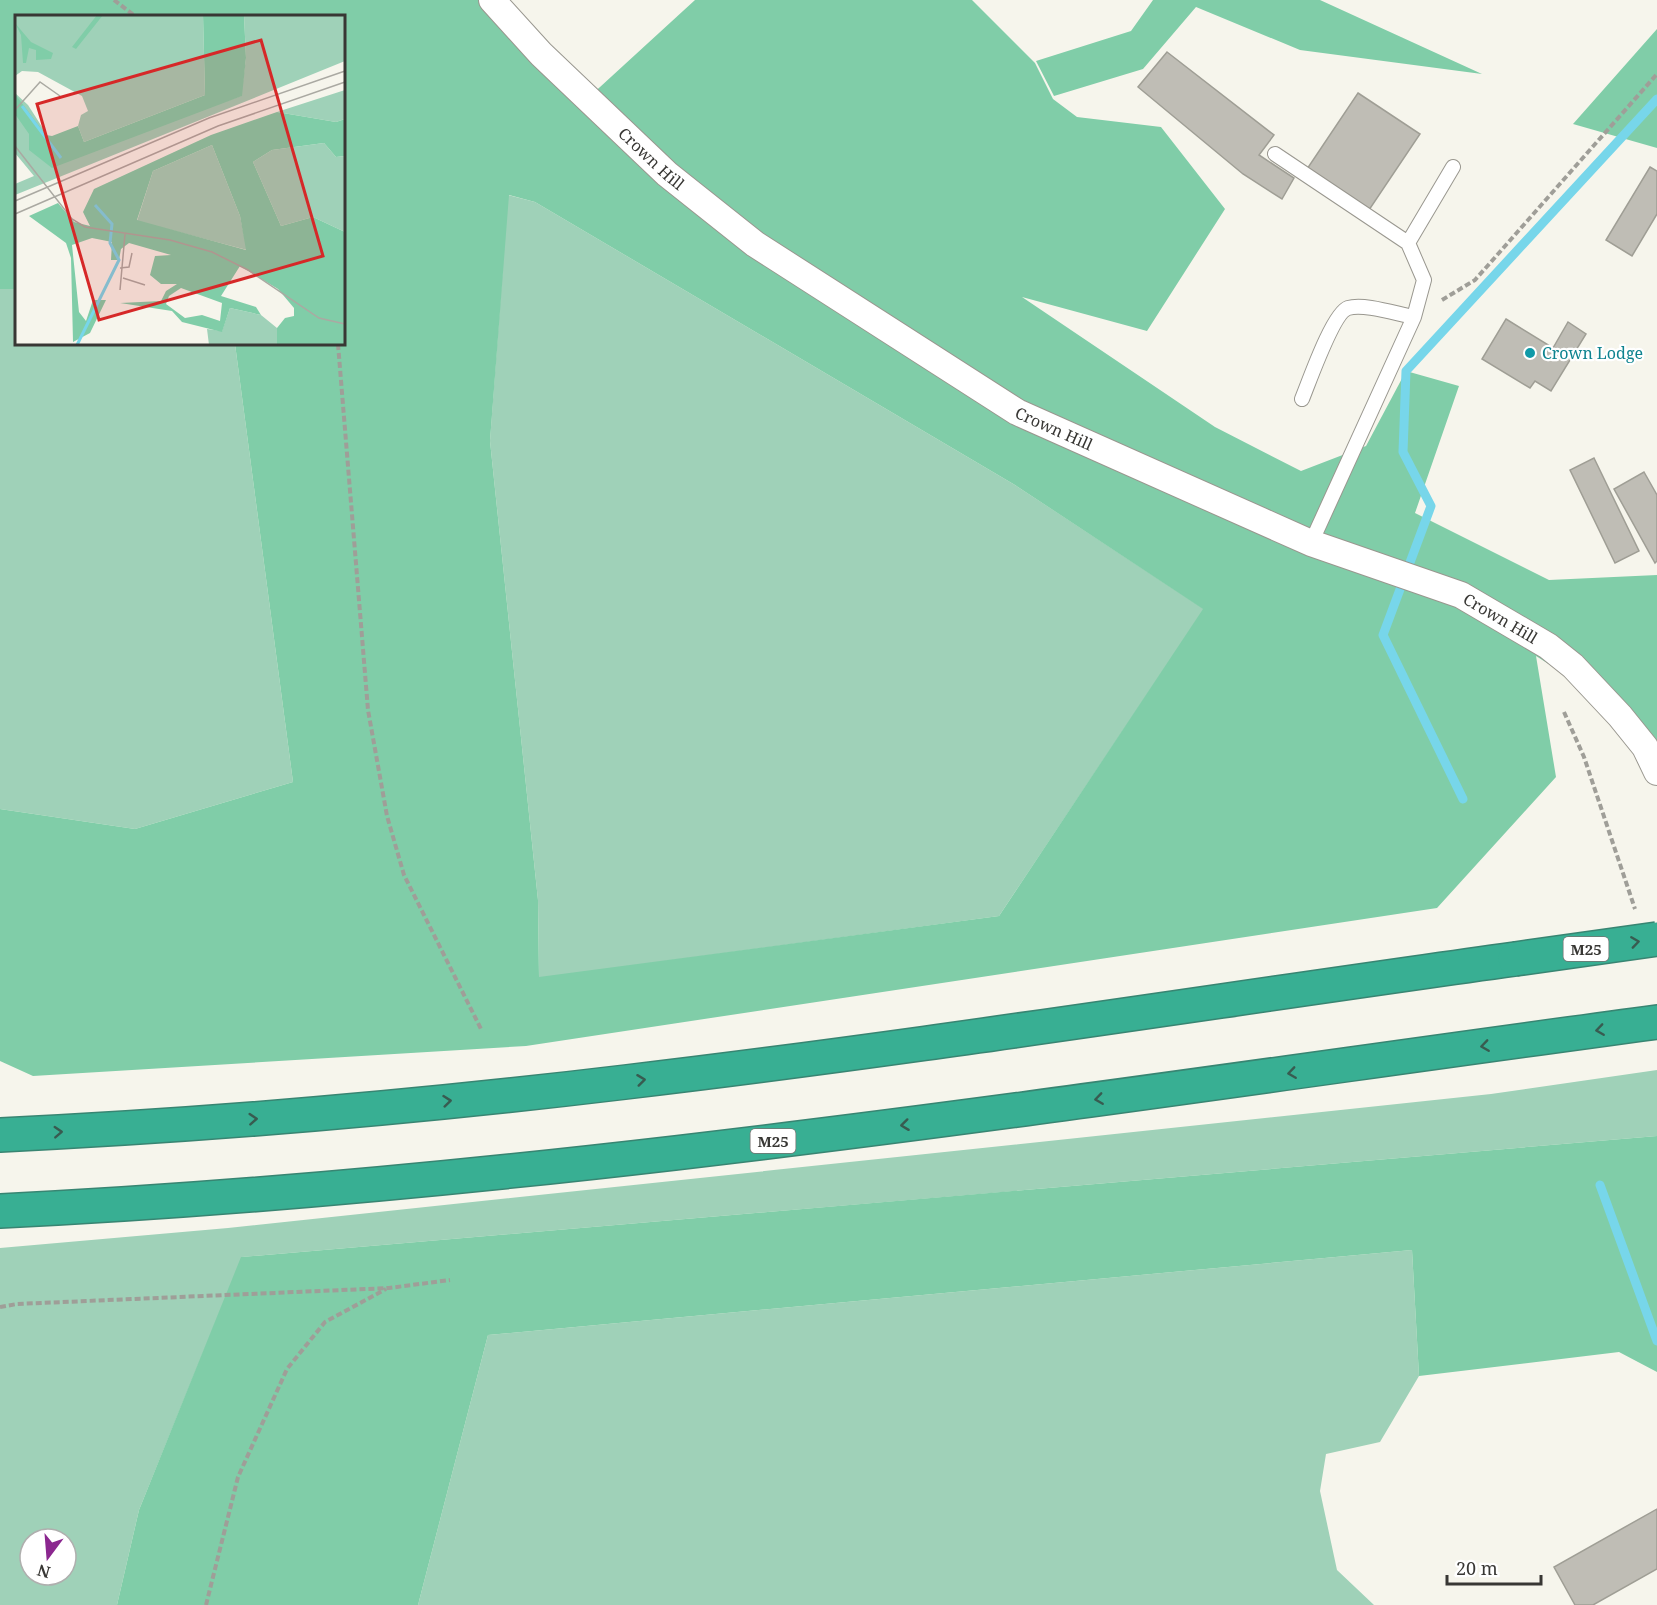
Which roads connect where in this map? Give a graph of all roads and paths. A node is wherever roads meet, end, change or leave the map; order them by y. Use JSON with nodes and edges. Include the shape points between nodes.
{"nodes":[{"id":1,"x":114,"y":0,"type":"edge"},
{"id":2,"x":492,"y":0,"type":"edge"},
{"id":3,"x":134,"y":15,"type":"edge"},
{"id":4,"x":1657,"y":74,"type":"edge"},
{"id":5,"x":1275,"y":154,"type":"dead end"},
{"id":6,"x":1453,"y":167,"type":"dead end"},
{"id":7,"x":1408,"y":243,"type":"junction"},
{"id":8,"x":1414,"y":317,"type":"junction"},
{"id":9,"x":338,"y":345,"type":"edge"},
{"id":10,"x":1302,"y":399,"type":"dead end"},
{"id":11,"x":1311,"y":543,"type":"junction"},
{"id":12,"x":1564,"y":712,"type":"dead end"},
{"id":13,"x":1657,"y":772,"type":"edge"},
{"id":14,"x":1647,"y":927,"type":"edge"},
{"id":15,"x":1657,"y":1022,"type":"edge"},
{"id":16,"x":482,"y":1029,"type":"dead end"},
{"id":17,"x":0,"y":1135,"type":"edge"},
{"id":18,"x":0,"y":1211,"type":"edge"},
{"id":19,"x":450,"y":1280,"type":"dead end"},
{"id":20,"x":389,"y":1288,"type":"junction"},
{"id":21,"x":0,"y":1307,"type":"edge"},
{"id":22,"x":206,"y":1605,"type":"edge"}],
"edges":[{"from":1,"to":3,"type":"path"},
{"from":2,"to":11,"type":"street","name":"Crown Hill","via":[[541,54],[667,174],[755,244],[1017,412]]},
{"from":4,"to":8,"type":"path","via":[[1475,280]]},
{"from":5,"to":7,"type":"lane"},
{"from":6,"to":7,"type":"lane"},
{"from":7,"to":8,"type":"lane","via":[[1424,280]]},
{"from":8,"to":10,"type":"lane","via":[[1347,308],[1336,318]]},
{"from":8,"to":11,"type":"lane"},
{"from":9,"to":16,"type":"path","via":[[368,710],[387,816],[404,874]]},
{"from":11,"to":13,"type":"street","name":"Crown Hill","via":[[1461,595],[1548,646],[1573,666],[1620,716],[1645,747]]},
{"from":12,"to":14,"type":"path"},
{"from":17,"to":14,"type":"highway","number":"M25","one_way":true,"bridge":true,"via":[[284,1117],[625,1082],[1515,959]]},
{"from":15,"to":18,"type":"highway","number":"M25","one_way":true,"via":[[1054,1106],[509,1172],[250,1196]]},
{"from":19,"to":20,"type":"path"},
{"from":20,"to":21,"type":"path"},
{"from":20,"to":22,"type":"path","via":[[325,1322],[287,1369],[238,1477]]}]}
